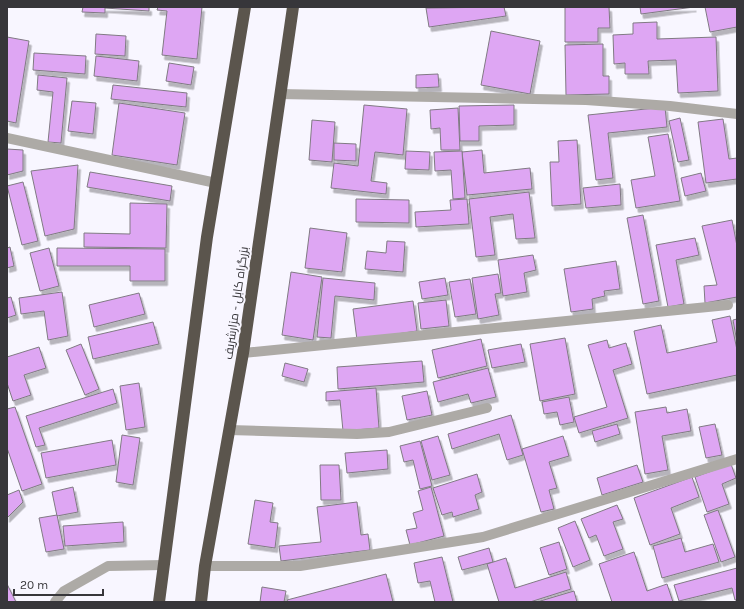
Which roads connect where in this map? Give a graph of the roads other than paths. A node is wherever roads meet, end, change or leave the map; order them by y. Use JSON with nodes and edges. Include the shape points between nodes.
{"nodes":[{"id":1,"x":244,"y":7,"type":"edge"},
{"id":2,"x":293,"y":7,"type":"edge"},
{"id":3,"x":280,"y":94,"type":"junction"},
{"id":4,"x":737,"y":114,"type":"edge"},
{"id":5,"x":7,"y":138,"type":"edge"},
{"id":6,"x":216,"y":183,"type":"junction"},
{"id":7,"x":728,"y":305,"type":"dead end"},
{"id":8,"x":243,"y":353,"type":"junction"},
{"id":9,"x":487,"y":408,"type":"dead end"},
{"id":10,"x":229,"y":430,"type":"junction"},
{"id":11,"x":737,"y":459,"type":"edge"},
{"id":12,"x":164,"y":565,"type":"junction"},
{"id":13,"x":205,"y":566,"type":"junction"},
{"id":14,"x":55,"y":602,"type":"edge"},
{"id":15,"x":159,"y":602,"type":"edge"},
{"id":16,"x":201,"y":602,"type":"edge"}],
"edges":[{"from":1,"to":6,"type":"highway"},
{"from":2,"to":3,"type":"highway","name":"بزرگراه کابل - مزارشریف"},
{"from":3,"to":4,"type":"street","via":[[586,100]]},
{"from":3,"to":8,"type":"highway","name":"بزرگراه کابل - مزارشریف"},
{"from":5,"to":6,"type":"street"},
{"from":6,"to":12,"type":"highway"},
{"from":7,"to":8,"type":"street"},
{"from":8,"to":10,"type":"highway","name":"بزرگراه کابل - مزارشریف"},
{"from":9,"to":10,"type":"street","via":[[389,432],[357,434]]},
{"from":10,"to":13,"type":"highway","name":"بزرگراه کابل - مزارشریف"},
{"from":11,"to":13,"type":"street","via":[[483,537],[300,566]]},
{"from":12,"to":14,"type":"street","via":[[108,566],[64,591]]},
{"from":12,"to":15,"type":"highway"},
{"from":13,"to":16,"type":"highway","name":"بزرگراه کابل - مزارشریف"}]}
